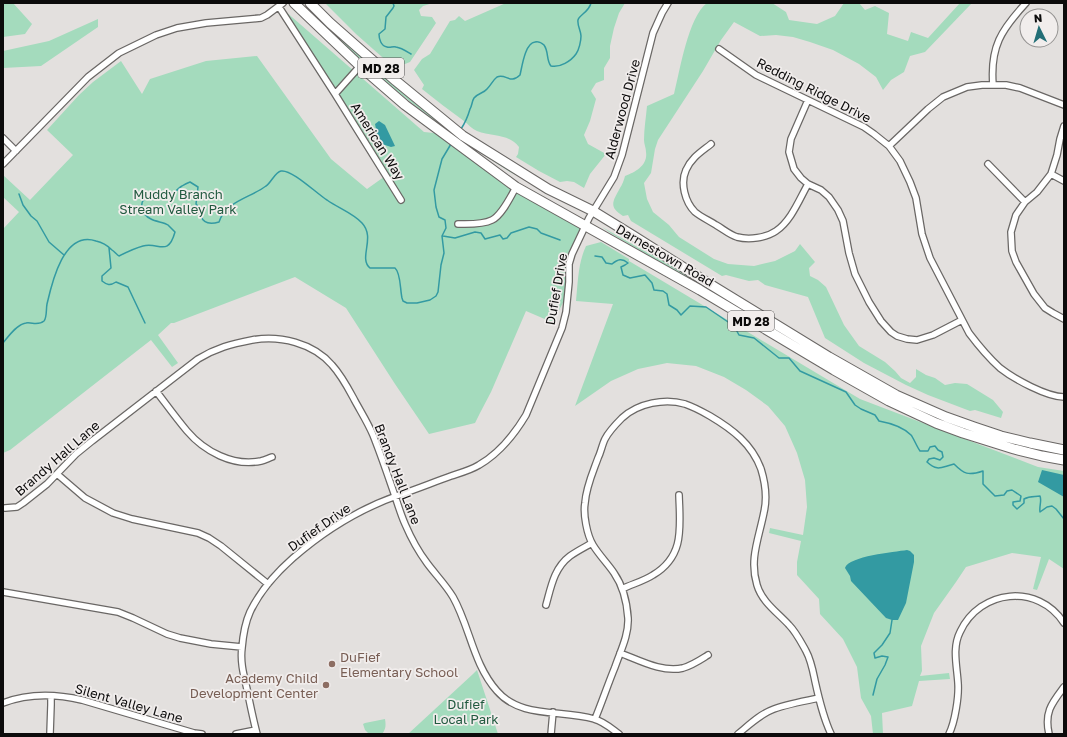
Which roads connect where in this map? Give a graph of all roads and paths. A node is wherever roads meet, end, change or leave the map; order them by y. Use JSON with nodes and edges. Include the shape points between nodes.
{"nodes":[{"id":1,"x":294,"y":3,"type":"edge"},
{"id":2,"x":310,"y":3,"type":"edge"},
{"id":3,"x":668,"y":3,"type":"edge"},
{"id":4,"x":1026,"y":3,"type":"edge"},
{"id":5,"x":281,"y":5,"type":"edge"},
{"id":6,"x":719,"y":49,"type":"dead end"},
{"id":7,"x":360,"y":66,"type":"junction"},
{"id":8,"x":993,"y":85,"type":"junction"},
{"id":9,"x":335,"y":94,"type":"junction"},
{"id":10,"x":808,"y":100,"type":"junction"},
{"id":11,"x":1064,"y":105,"type":"edge"},
{"id":12,"x":1064,"y":126,"type":"edge"},
{"id":13,"x":3,"y":138,"type":"edge"},
{"id":14,"x":711,"y":144,"type":"dead end"},
{"id":15,"x":889,"y":146,"type":"junction"},
{"id":16,"x":16,"y":151,"type":"junction"},
{"id":17,"x":3,"y":164,"type":"edge"},
{"id":18,"x":988,"y":164,"type":"dead end"},
{"id":19,"x":1051,"y":174,"type":"junction"},
{"id":20,"x":1064,"y":181,"type":"edge"},
{"id":21,"x":808,"y":184,"type":"junction"},
{"id":22,"x":516,"y":187,"type":"junction"},
{"id":23,"x":402,"y":200,"type":"dead end"},
{"id":24,"x":1025,"y":202,"type":"junction"},
{"id":25,"x":589,"y":218,"type":"junction"},
{"id":26,"x":458,"y":224,"type":"dead end"},
{"id":27,"x":1064,"y":319,"type":"edge"},
{"id":28,"x":962,"y":320,"type":"junction"},
{"id":29,"x":156,"y":391,"type":"junction"},
{"id":30,"x":1064,"y":397,"type":"edge"},
{"id":31,"x":1064,"y":450,"type":"edge"},
{"id":32,"x":272,"y":457,"type":"dead end"},
{"id":33,"x":1064,"y":460,"type":"edge"},
{"id":34,"x":58,"y":474,"type":"junction"},
{"id":35,"x":679,"y":495,"type":"dead end"},
{"id":36,"x":395,"y":496,"type":"junction"},
{"id":37,"x":5,"y":508,"type":"dead end"},
{"id":38,"x":592,"y":543,"type":"junction"},
{"id":39,"x":268,"y":584,"type":"junction"},
{"id":40,"x":622,"y":589,"type":"junction"},
{"id":41,"x":3,"y":592,"type":"edge"},
{"id":42,"x":546,"y":605,"type":"dead end"},
{"id":43,"x":1064,"y":623,"type":"edge"},
{"id":44,"x":242,"y":647,"type":"junction"},
{"id":45,"x":620,"y":653,"type":"junction"},
{"id":46,"x":708,"y":654,"type":"dead end"},
{"id":47,"x":1064,"y":687,"type":"edge"},
{"id":48,"x":51,"y":696,"type":"junction"},
{"id":49,"x":819,"y":698,"type":"junction"},
{"id":50,"x":3,"y":703,"type":"edge"},
{"id":51,"x":554,"y":712,"type":"junction"},
{"id":52,"x":595,"y":719,"type":"junction"},
{"id":53,"x":256,"y":732,"type":"edge"},
{"id":54,"x":194,"y":733,"type":"edge"},
{"id":55,"x":50,"y":734,"type":"edge"},
{"id":56,"x":202,"y":734,"type":"edge"},
{"id":57,"x":236,"y":734,"type":"edge"},
{"id":58,"x":552,"y":734,"type":"edge"},
{"id":59,"x":619,"y":734,"type":"edge"},
{"id":60,"x":738,"y":734,"type":"edge"},
{"id":61,"x":830,"y":734,"type":"edge"},
{"id":62,"x":949,"y":734,"type":"edge"},
{"id":63,"x":1049,"y":734,"type":"edge"}],
"edges":[{"from":1,"to":7,"type":"main road","name":"Darnestown Road","number":"MD 28"},
{"from":2,"to":25,"type":"main road","name":"Darnestown Road","number":"MD 28","via":[[396,81],[463,136]]},
{"from":3,"to":25,"type":"street","name":"Alderwood Drive","via":[[653,33],[618,167]]},
{"from":4,"to":8,"type":"street","via":[[1003,30],[997,43],[992,74]]},
{"from":5,"to":9,"type":"street","name":"American Way"},
{"from":5,"to":16,"type":"street","via":[[261,18],[177,28],[119,53],[88,77]]},
{"from":6,"to":10,"type":"street","name":"Redding Ridge Drive","via":[[756,75]]},
{"from":7,"to":9,"type":"street","name":"American Way"},
{"from":7,"to":22,"type":"main road","name":"Darnestown Road","number":"MD 28","via":[[404,105]]},
{"from":8,"to":11,"type":"street","via":[[1020,88]]},
{"from":8,"to":15,"type":"street","via":[[967,87],[943,98]]},
{"from":9,"to":23,"type":"street","name":"American Way"},
{"from":10,"to":15,"type":"street","name":"Redding Ridge Drive","via":[[864,127]]},
{"from":10,"to":21,"type":"street","via":[[791,139],[789,152],[794,169]]},
{"from":12,"to":19,"type":"street"},
{"from":13,"to":16,"type":"street"},
{"from":14,"to":21,"type":"street","via":[[693,158],[684,175],[683,186],[687,200],[695,212],[732,235],[754,239],[777,231],[789,217]]},
{"from":15,"to":28,"type":"street","name":"Redding Ridge Drive","via":[[900,161],[916,198],[922,234],[930,258]]},
{"from":16,"to":17,"type":"street"},
{"from":18,"to":24,"type":"street"},
{"from":19,"to":20,"type":"street"},
{"from":19,"to":24,"type":"street"},
{"from":21,"to":28,"type":"street","via":[[821,190],[838,210],[843,221],[855,274],[881,321],[892,332],[897,336],[917,340]]},
{"from":22,"to":25,"type":"main road","name":"Darnestown Road","number":"MD 28"},
{"from":22,"to":26,"type":"street","via":[[498,216],[492,220]]},
{"from":24,"to":27,"type":"street","via":[[1014,220],[1011,232],[1012,251],[1034,294],[1045,308]]},
{"from":25,"to":31,"type":"main road","name":"Darnestown Road","number":"MD 28","via":[[632,235],[829,357],[896,395],[974,427]]},
{"from":25,"to":33,"type":"main road","name":"Darnestown Road","number":"MD 28","via":[[700,290],[889,401],[963,434]]},
{"from":25,"to":36,"type":"street","name":"Dufief Drive","via":[[572,254],[562,328],[519,428],[492,456],[478,466]]},
{"from":28,"to":30,"type":"street","name":"Redding Ridge Drive","via":[[969,333],[1000,368],[1045,393]]},
{"from":29,"to":32,"type":"street","via":[[187,431],[212,451],[243,462],[261,461]]},
{"from":29,"to":34,"type":"street","name":"Brandy Hall Lane","via":[[76,454]]},
{"from":29,"to":36,"type":"street","name":"Brandy Hall Lane","via":[[198,359],[220,347],[237,342],[268,338],[291,341],[315,350],[325,357],[342,378],[372,432]]},
{"from":34,"to":37,"type":"street","name":"Brandy Hall Lane","via":[[17,507]]},
{"from":34,"to":39,"type":"street","via":[[85,498],[113,513],[132,520],[198,533],[209,538]]},
{"from":35,"to":40,"type":"street","via":[[680,529],[672,557],[653,575]]},
{"from":36,"to":39,"type":"street","name":"Dufief Drive","via":[[343,520],[307,546]]},
{"from":36,"to":51,"type":"street","name":"Brandy Hall Lane","via":[[404,523],[426,562],[452,596],[478,661],[496,690],[504,698],[522,708]]},
{"from":38,"to":40,"type":"street"},
{"from":38,"to":42,"type":"street","via":[[563,562],[552,581]]},
{"from":38,"to":49,"type":"street","via":[[585,521],[584,502],[605,439],[614,425],[638,408],[668,402],[685,404],[725,425],[751,450],[761,469],[764,482],[765,510],[753,562],[758,588],[761,595],[801,640],[808,654]]},
{"from":39,"to":44,"type":"street","name":"Dufief Drive","via":[[250,613]]},
{"from":40,"to":45,"type":"street","via":[[628,621]]},
{"from":41,"to":44,"type":"street","via":[[118,612],[174,636]]},
{"from":43,"to":62,"type":"street","via":[[1053,610],[1040,601],[1020,596],[991,600],[973,612],[959,634],[955,654],[958,686],[956,712]]},
{"from":44,"to":53,"type":"street","name":"Dufief Drive","via":[[242,668]]},
{"from":45,"to":46,"type":"street","via":[[655,666],[676,669],[696,663]]},
{"from":45,"to":52,"type":"street"},
{"from":47,"to":63,"type":"street","via":[[1050,707],[1047,722]]},
{"from":48,"to":50,"type":"street","name":"Silent Valley Lane","via":[[19,698]]},
{"from":48,"to":54,"type":"street","name":"Silent Valley Lane","via":[[67,696]]},
{"from":48,"to":55,"type":"street"},
{"from":49,"to":60,"type":"street","via":[[772,710]]},
{"from":49,"to":61,"type":"street"},
{"from":51,"to":52,"type":"street","name":"Brandy Hall Lane"},
{"from":51,"to":58,"type":"street"},
{"from":52,"to":59,"type":"street","name":"Brandy Hall Lane"},
{"from":53,"to":57,"type":"street"},
{"from":54,"to":56,"type":"street","name":"Silent Valley Lane"}]}
